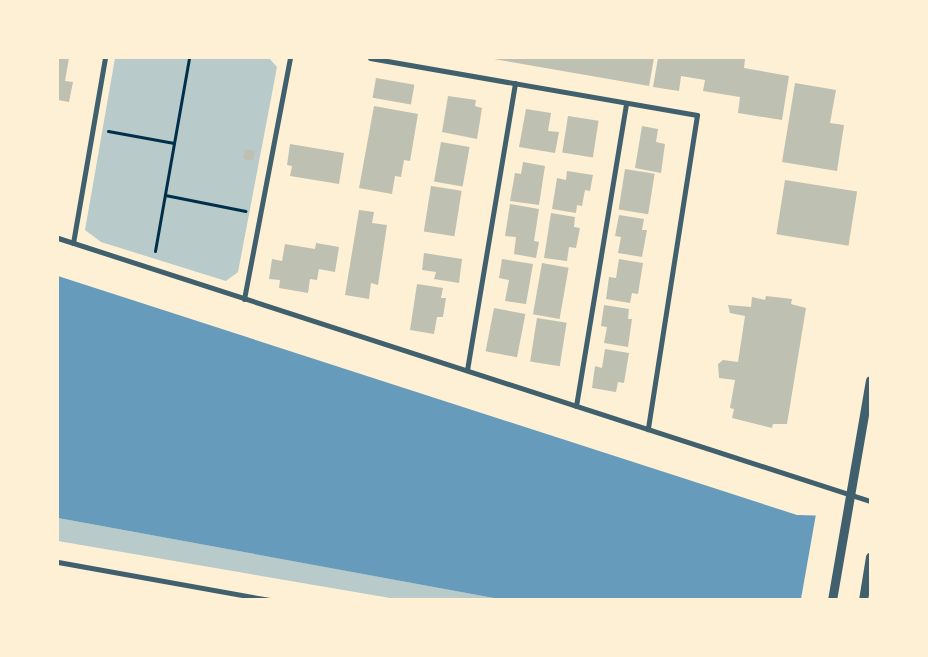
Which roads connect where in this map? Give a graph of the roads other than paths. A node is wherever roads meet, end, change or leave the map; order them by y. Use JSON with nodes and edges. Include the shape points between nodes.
{"nodes":[{"id":1,"x":105,"y":58,"type":"edge"},
{"id":2,"x":290,"y":58,"type":"edge"},
{"id":3,"x":370,"y":58,"type":"edge"},
{"id":4,"x":515,"y":83,"type":"junction"},
{"id":5,"x":626,"y":103,"type":"junction"},
{"id":6,"x":58,"y":238,"type":"edge"},
{"id":7,"x":73,"y":243,"type":"junction"},
{"id":8,"x":244,"y":299,"type":"junction"},
{"id":9,"x":468,"y":370,"type":"junction"},
{"id":10,"x":870,"y":380,"type":"edge"},
{"id":11,"x":576,"y":406,"type":"junction"},
{"id":12,"x":648,"y":430,"type":"junction"},
{"id":13,"x":850,"y":495,"type":"junction"},
{"id":14,"x":870,"y":501,"type":"edge"},
{"id":15,"x":870,"y":557,"type":"edge"},
{"id":16,"x":58,"y":562,"type":"edge"},
{"id":17,"x":270,"y":600,"type":"edge"},
{"id":18,"x":832,"y":600,"type":"edge"},
{"id":19,"x":863,"y":600,"type":"edge"}],
"edges":[{"from":1,"to":7,"type":"street"},
{"from":2,"to":8,"type":"street"},
{"from":3,"to":4,"type":"street"},
{"from":4,"to":5,"type":"street"},
{"from":4,"to":9,"type":"street"},
{"from":5,"to":11,"type":"street"},
{"from":5,"to":12,"type":"street","via":[[697,115]]},
{"from":6,"to":7,"type":"street"},
{"from":7,"to":8,"type":"street"},
{"from":8,"to":9,"type":"street"},
{"from":9,"to":11,"type":"street"},
{"from":10,"to":13,"type":"street"},
{"from":11,"to":12,"type":"street"},
{"from":12,"to":13,"type":"street"},
{"from":13,"to":14,"type":"street"},
{"from":13,"to":18,"type":"street"},
{"from":15,"to":19,"type":"street"},
{"from":16,"to":17,"type":"street"}]}
